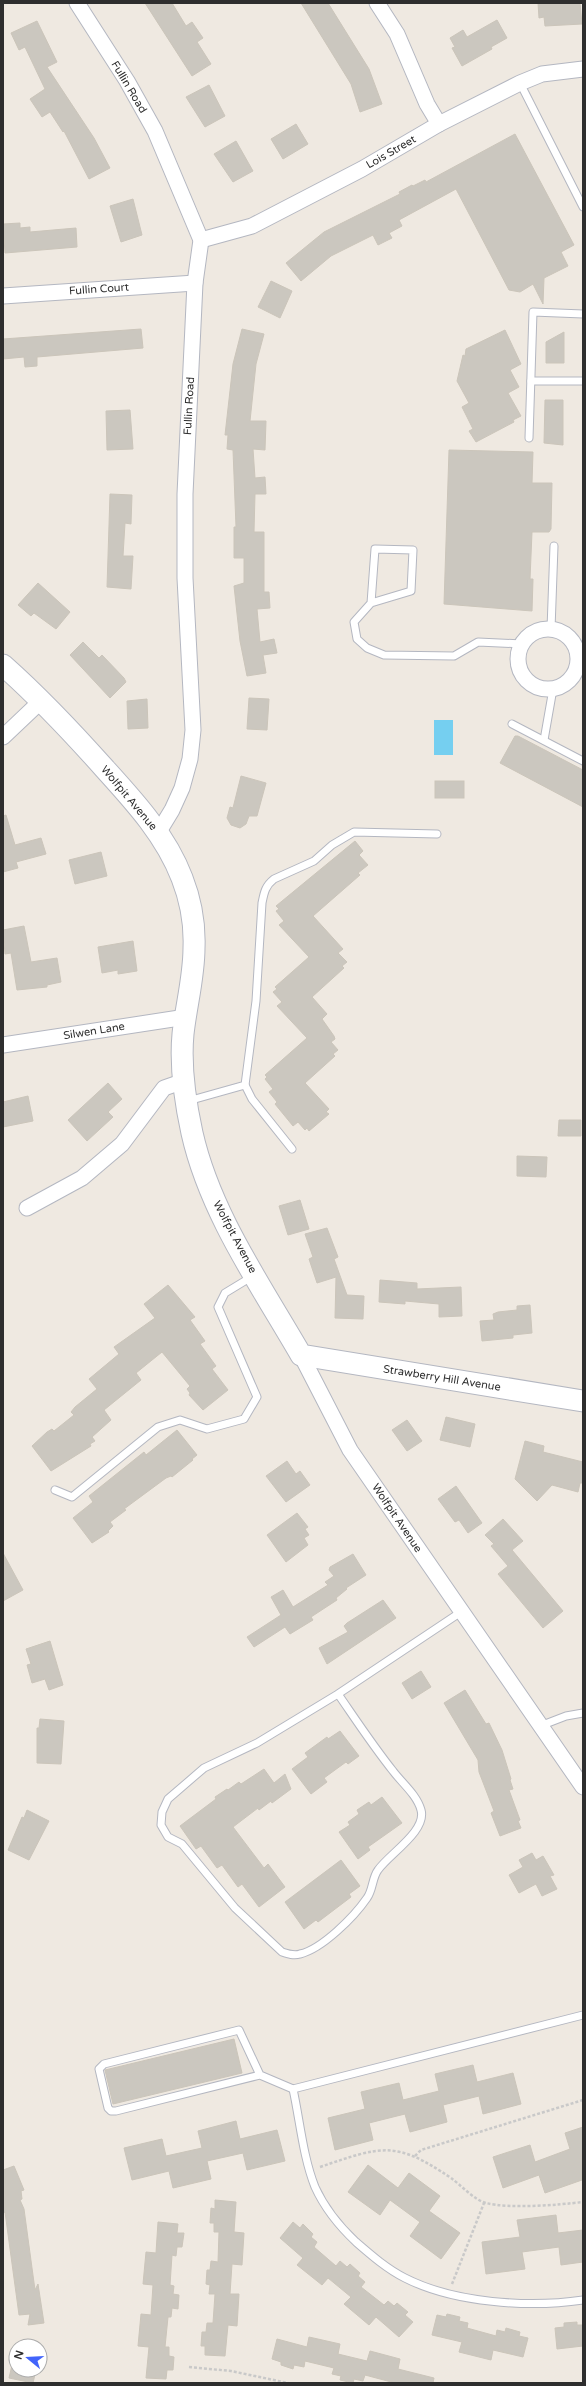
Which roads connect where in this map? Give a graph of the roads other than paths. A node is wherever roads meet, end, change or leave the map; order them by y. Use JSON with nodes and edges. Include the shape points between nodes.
{"nodes":[{"id":1,"x":77,"y":3,"type":"edge"},
{"id":2,"x":377,"y":3,"type":"edge"},
{"id":3,"x":583,"y":69,"type":"edge"},
{"id":4,"x":520,"y":83,"type":"junction"},
{"id":5,"x":439,"y":124,"type":"junction"},
{"id":6,"x":583,"y":207,"type":"edge"},
{"id":7,"x":201,"y":240,"type":"junction"},
{"id":8,"x":195,"y":283,"type":"junction"},
{"id":9,"x":3,"y":296,"type":"edge"},
{"id":10,"x":583,"y":314,"type":"edge"},
{"id":11,"x":531,"y":380,"type":"junction"},
{"id":12,"x":583,"y":381,"type":"edge"},
{"id":13,"x":529,"y":438,"type":"dead end"},
{"id":14,"x":554,"y":546,"type":"dead end"},
{"id":15,"x":371,"y":603,"type":"junction"},
{"id":16,"x":551,"y":629,"type":"junction"},
{"id":17,"x":522,"y":644,"type":"junction"},
{"id":18,"x":579,"y":645,"type":"edge"},
{"id":19,"x":3,"y":665,"type":"edge"},
{"id":20,"x":553,"y":689,"type":"junction"},
{"id":21,"x":41,"y":700,"type":"junction"},
{"id":22,"x":512,"y":724,"type":"dead end"},
{"id":23,"x":3,"y":737,"type":"edge"},
{"id":24,"x":544,"y":740,"type":"junction"},
{"id":25,"x":583,"y":761,"type":"edge"},
{"id":26,"x":158,"y":833,"type":"junction"},
{"id":27,"x":437,"y":834,"type":"dead end"},
{"id":28,"x":186,"y":1017,"type":"junction"},
{"id":29,"x":3,"y":1045,"type":"edge"},
{"id":30,"x":184,"y":1081,"type":"junction"},
{"id":31,"x":245,"y":1085,"type":"junction"},
{"id":32,"x":186,"y":1101,"type":"junction"},
{"id":33,"x":292,"y":1149,"type":"dead end"},
{"id":34,"x":26,"y":1208,"type":"dead end"},
{"id":35,"x":255,"y":1275,"type":"junction"},
{"id":36,"x":301,"y":1355,"type":"junction"},
{"id":37,"x":583,"y":1401,"type":"edge"},
{"id":38,"x":55,"y":1490,"type":"dead end"},
{"id":39,"x":461,"y":1612,"type":"junction"},
{"id":40,"x":338,"y":1694,"type":"junction"},
{"id":41,"x":583,"y":1713,"type":"edge"},
{"id":42,"x":540,"y":1726,"type":"junction"},
{"id":43,"x":583,"y":1787,"type":"edge"},
{"id":44,"x":583,"y":2015,"type":"edge"},
{"id":45,"x":260,"y":2075,"type":"junction"},
{"id":46,"x":293,"y":2089,"type":"junction"},
{"id":47,"x":583,"y":2300,"type":"edge"}],
"edges":[{"from":1,"to":7,"type":"street","name":"Fullin Road","via":[[127,81],[155,131]]},
{"from":2,"to":5,"type":"street","via":[[397,34],[427,104]]},
{"from":3,"to":4,"type":"street","name":"Lois Street","via":[[542,74]]},
{"from":4,"to":5,"type":"street","name":"Lois Street"},
{"from":4,"to":6,"type":"lane"},
{"from":5,"to":7,"type":"street","name":"Lois Street","via":[[362,169],[252,226]]},
{"from":7,"to":8,"type":"street","name":"Fullin Road"},
{"from":8,"to":9,"type":"street","name":"Fullin Court"},
{"from":8,"to":26,"type":"street","name":"Fullin Road","via":[[185,494],[185,578],[193,730],[190,759],[182,788]]},
{"from":10,"to":11,"type":"lane","via":[[532,312]]},
{"from":11,"to":12,"type":"lane"},
{"from":11,"to":13,"type":"lane"},
{"from":14,"to":16,"type":"lane"},
{"from":15,"to":15,"type":"lane","via":[[375,549],[413,550],[411,591]]},
{"from":15,"to":17,"type":"lane","via":[[354,622],[357,639],[367,648],[384,655],[454,656],[478,642]]},
{"from":16,"to":17,"type":"street","via":[[540,630],[530,635]]},
{"from":16,"to":18,"type":"street","via":[[561,631]]},
{"from":17,"to":20,"type":"street","via":[[518,662],[526,680],[539,688]]},
{"from":18,"to":20,"type":"street","via":[[578,668],[564,685]]},
{"from":19,"to":21,"type":"street","name":"Wolfpit Avenue"},
{"from":20,"to":24,"type":"lane"},
{"from":21,"to":23,"type":"street"},
{"from":21,"to":26,"type":"street","name":"Wolfpit Avenue","via":[[127,793]]},
{"from":22,"to":24,"type":"lane"},
{"from":24,"to":25,"type":"lane"},
{"from":26,"to":28,"type":"street","name":"Wolfpit Avenue","via":[[179,871],[192,913],[194,960]]},
{"from":27,"to":31,"type":"lane","via":[[354,832],[332,845],[314,861],[268,883],[262,904],[256,1001]]},
{"from":28,"to":29,"type":"street","name":"Silwen Lane"},
{"from":28,"to":30,"type":"street","name":"Wolfpit Avenue"},
{"from":30,"to":32,"type":"street","name":"Wolfpit Avenue"},
{"from":30,"to":34,"type":"street","via":[[164,1088],[122,1144],[82,1178]]},
{"from":31,"to":32,"type":"lane"},
{"from":31,"to":33,"type":"lane","via":[[252,1099]]},
{"from":32,"to":35,"type":"street","name":"Wolfpit Avenue","via":[[198,1158],[208,1185]]},
{"from":35,"to":36,"type":"street","name":"Wolfpit Avenue"},
{"from":35,"to":38,"type":"lane","via":[[225,1292],[218,1307],[258,1397],[244,1419],[207,1429],[180,1420],[158,1427],[72,1497]]},
{"from":36,"to":37,"type":"street","name":"Strawberry Hill Avenue"},
{"from":36,"to":39,"type":"street","name":"Wolfpit Avenue","via":[[350,1450]]},
{"from":39,"to":40,"type":"lane"},
{"from":39,"to":42,"type":"street","name":"Wolfpit Avenue"},
{"from":40,"to":40,"type":"lane","via":[[257,1743],[204,1768],[168,1799],[162,1812],[161,1825],[168,1837],[182,1844],[235,1908],[282,1952],[290,1954],[299,1955],[309,1951],[324,1942],[342,1925],[368,1897],[378,1870],[420,1824],[422,1811],[412,1794]]},
{"from":41,"to":42,"type":"lane","via":[[566,1716]]},
{"from":42,"to":43,"type":"street","name":"Wolfpit Avenue"},
{"from":44,"to":46,"type":"lane"},
{"from":45,"to":45,"type":"lane","via":[[239,2030],[104,2064],[99,2069],[108,2108],[111,2111]]},
{"from":45,"to":46,"type":"lane"},
{"from":46,"to":47,"type":"lane","via":[[315,2186],[330,2215],[370,2254],[405,2278],[448,2294],[498,2301],[562,2303]]}]}
